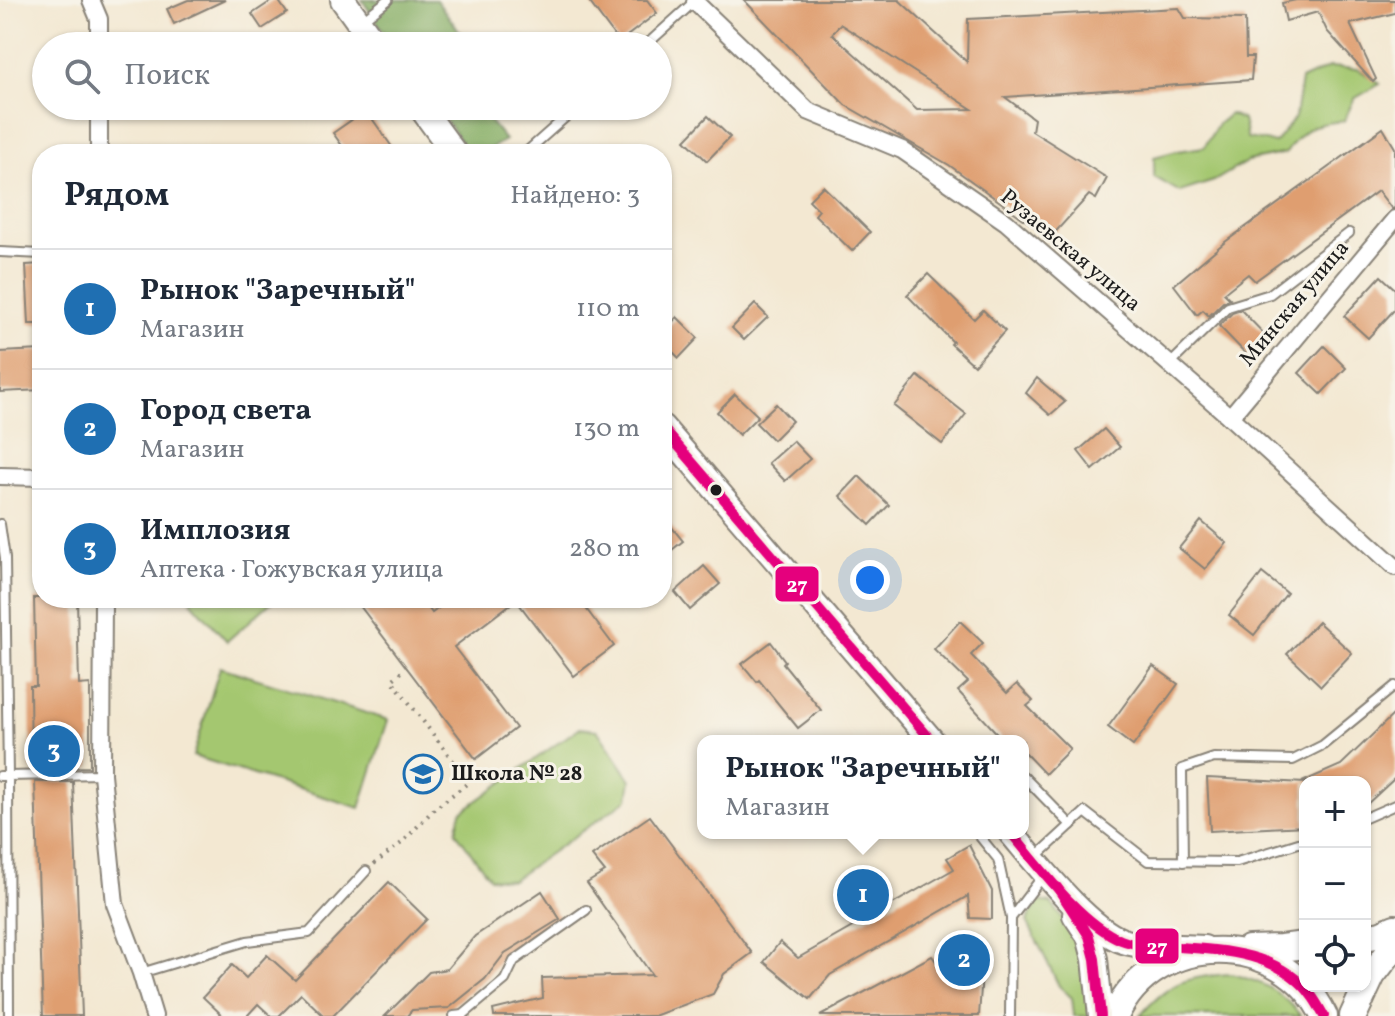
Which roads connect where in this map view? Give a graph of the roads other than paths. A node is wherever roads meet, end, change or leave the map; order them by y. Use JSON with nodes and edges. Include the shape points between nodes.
{"nodes":[{"id":1,"x":91,"y":0,"type":"edge"},
{"id":2,"x":343,"y":0,"type":"edge"},
{"id":3,"x":388,"y":0,"type":"edge"},
{"id":4,"x":696,"y":1,"type":"edge"},
{"id":5,"x":359,"y":22,"type":"junction"},
{"id":6,"x":99,"y":32,"type":"edge"},
{"id":7,"x":366,"y":32,"type":"edge"},
{"id":8,"x":661,"y":32,"type":"edge"},
{"id":9,"x":99,"y":120,"type":"edge"},
{"id":10,"x":430,"y":120,"type":"edge"},
{"id":11,"x":562,"y":120,"type":"edge"},
{"id":12,"x":99,"y":144,"type":"edge"},
{"id":13,"x":448,"y":144,"type":"edge"},
{"id":14,"x":535,"y":144,"type":"edge"},
{"id":15,"x":1395,"y":219,"type":"edge"},
{"id":16,"x":1349,"y":233,"type":"dead end"},
{"id":17,"x":0,"y":252,"type":"edge"},
{"id":18,"x":32,"y":254,"type":"edge"},
{"id":19,"x":1169,"y":364,"type":"junction"},
{"id":20,"x":1230,"y":417,"type":"junction"},
{"id":21,"x":672,"y":439,"type":"edge"},
{"id":22,"x":0,"y":476,"type":"edge"},
{"id":23,"x":32,"y":477,"type":"edge"},
{"id":24,"x":0,"y":524,"type":"edge"},
{"id":25,"x":1395,"y":567,"type":"edge"},
{"id":26,"x":3,"y":569,"type":"edge"},
{"id":27,"x":103,"y":608,"type":"edge"},
{"id":28,"x":1395,"y":686,"type":"edge"},
{"id":29,"x":927,"y":735,"type":"edge"},
{"id":30,"x":102,"y":774,"type":"junction"},
{"id":31,"x":4,"y":776,"type":"edge"},
{"id":32,"x":1029,"y":782,"type":"edge"},
{"id":33,"x":1395,"y":805,"type":"edge"},
{"id":34,"x":1371,"y":815,"type":"edge"},
{"id":35,"x":1071,"y":825,"type":"junction"},
{"id":36,"x":982,"y":839,"type":"edge"},
{"id":37,"x":1016,"y":839,"type":"edge"},
{"id":38,"x":1299,"y":843,"type":"edge"},
{"id":39,"x":1183,"y":862,"type":"junction"},
{"id":40,"x":366,"y":871,"type":"road end"},
{"id":41,"x":1044,"y":872,"type":"junction"},
{"id":42,"x":586,"y":910,"type":"dead end"},
{"id":43,"x":1011,"y":918,"type":"junction"},
{"id":44,"x":1395,"y":928,"type":"edge"},
{"id":45,"x":1371,"y":936,"type":"edge"},
{"id":46,"x":1395,"y":945,"type":"edge"},
{"id":47,"x":1299,"y":946,"type":"edge"},
{"id":48,"x":1220,"y":950,"type":"junction"},
{"id":49,"x":141,"y":973,"type":"junction"},
{"id":50,"x":9,"y":1016,"type":"edge"},
{"id":51,"x":154,"y":1016,"type":"edge"},
{"id":52,"x":454,"y":1016,"type":"edge"},
{"id":53,"x":1010,"y":1016,"type":"edge"},
{"id":54,"x":1101,"y":1016,"type":"edge"},
{"id":55,"x":1115,"y":1016,"type":"edge"},
{"id":56,"x":1324,"y":1016,"type":"edge"},
{"id":57,"x":1353,"y":1016,"type":"edge"}],
"edges":[{"from":1,"to":6,"type":"street"},
{"from":2,"to":5,"type":"main road"},
{"from":3,"to":5,"type":"lane"},
{"from":4,"to":8,"type":"lane"},
{"from":4,"to":19,"type":"street","name":"Рузаевская улица","via":[[808,111],[902,150],[1006,222]]},
{"from":5,"to":7,"type":"main road"},
{"from":9,"to":12,"type":"street"},
{"from":10,"to":13,"type":"main road"},
{"from":11,"to":14,"type":"lane"},
{"from":15,"to":20,"type":"street","name":"Минская улица"},
{"from":16,"to":19,"type":"lane","via":[[1270,294],[1228,307]]},
{"from":17,"to":18,"type":"lane"},
{"from":19,"to":20,"type":"street","name":"Рузаевская улица"},
{"from":20,"to":25,"type":"street","name":"Рузаевская улица"},
{"from":21,"to":29,"type":"main road"},
{"from":22,"to":23,"type":"street"},
{"from":24,"to":26,"type":"lane"},
{"from":26,"to":31,"type":"lane"},
{"from":27,"to":30,"type":"street"},
{"from":28,"to":39,"type":"lane","via":[[1323,745],[1293,760],[1214,758],[1182,769]]},
{"from":30,"to":31,"type":"lane"},
{"from":30,"to":49,"type":"street","via":[[115,904]]},
{"from":31,"to":50,"type":"lane"},
{"from":32,"to":35,"type":"lane"},
{"from":33,"to":34,"type":"lane"},
{"from":35,"to":39,"type":"lane","via":[[1085,812],[1148,861]]},
{"from":35,"to":41,"type":"lane"},
{"from":36,"to":43,"type":"lane","via":[[998,859]]},
{"from":37,"to":41,"type":"main road"},
{"from":38,"to":39,"type":"lane","via":[[1237,862]]},
{"from":40,"to":49,"type":"lane","via":[[309,933],[247,941]]},
{"from":41,"to":43,"type":"lane"},
{"from":41,"to":48,"type":"main road","via":[[1097,926],[1122,940]]},
{"from":41,"to":54,"type":"main road","via":[[1089,936]]},
{"from":42,"to":52,"type":"lane","via":[[514,961],[505,980],[463,1015]]},
{"from":43,"to":53,"type":"lane"},
{"from":44,"to":45,"type":"main road"},
{"from":46,"to":57,"type":"main road","via":[[1372,975]]},
{"from":47,"to":48,"type":"main road"},
{"from":48,"to":55,"type":"main road","via":[[1196,951],[1166,962],[1140,981]]},
{"from":48,"to":56,"type":"main road","via":[[1267,959],[1297,979]]},
{"from":49,"to":51,"type":"street"}]}
